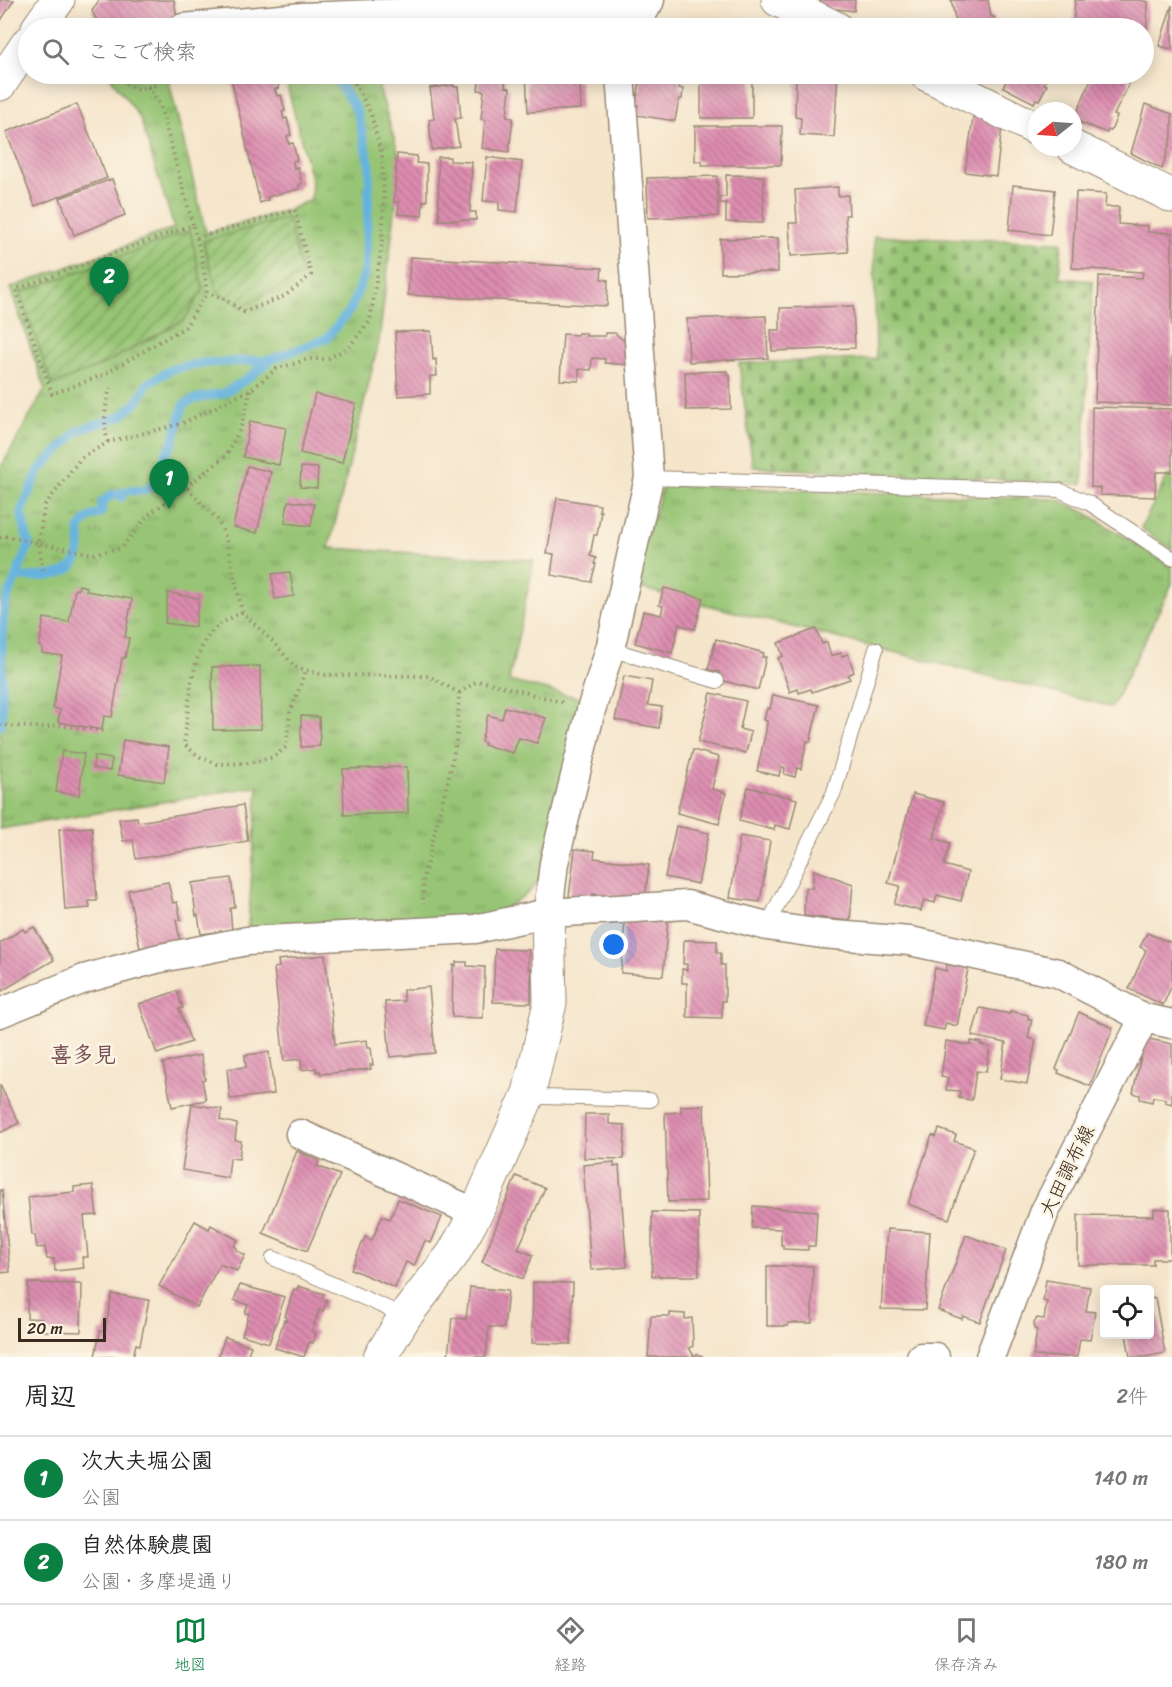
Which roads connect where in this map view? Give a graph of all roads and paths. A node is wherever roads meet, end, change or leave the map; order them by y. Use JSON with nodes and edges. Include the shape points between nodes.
{"nodes":[{"id":1,"x":58,"y":0,"type":"edge"},
{"id":2,"x":778,"y":0,"type":"edge"},
{"id":3,"x":650,"y":1,"type":"edge"},
{"id":4,"x":45,"y":18,"type":"edge"},
{"id":5,"x":292,"y":18,"type":"edge"},
{"id":6,"x":640,"y":18,"type":"edge"},
{"id":7,"x":815,"y":18,"type":"edge"},
{"id":8,"x":18,"y":59,"type":"edge"},
{"id":9,"x":9,"y":73,"type":"edge"},
{"id":10,"x":128,"y":84,"type":"edge"},
{"id":11,"x":158,"y":84,"type":"edge"},
{"id":12,"x":355,"y":84,"type":"edge"},
{"id":13,"x":621,"y":84,"type":"edge"},
{"id":14,"x":946,"y":84,"type":"edge"},
{"id":15,"x":148,"y":87,"type":"junction"},
{"id":16,"x":1028,"y":125,"type":"edge"},
{"id":17,"x":1082,"y":151,"type":"edge"},
{"id":18,"x":1172,"y":196,"type":"edge"},
{"id":19,"x":193,"y":225,"type":"junction"},
{"id":20,"x":196,"y":238,"type":"junction"},
{"id":21,"x":207,"y":293,"type":"junction"},
{"id":22,"x":110,"y":388,"type":"dead end"},
{"id":23,"x":252,"y":389,"type":"junction"},
{"id":24,"x":108,"y":442,"type":"junction"},
{"id":25,"x":649,"y":478,"type":"junction"},
{"id":26,"x":186,"y":488,"type":"junction"},
{"id":27,"x":2,"y":537,"type":"edge"},
{"id":28,"x":38,"y":543,"type":"junction"},
{"id":29,"x":1172,"y":558,"type":"edge"},
{"id":30,"x":43,"y":570,"type":"dead end"},
{"id":31,"x":242,"y":612,"type":"junction"},
{"id":32,"x":610,"y":649,"type":"junction"},
{"id":33,"x":876,"y":649,"type":"dead end"},
{"id":34,"x":306,"y":670,"type":"junction"},
{"id":35,"x":717,"y":681,"type":"dead end"},
{"id":36,"x":459,"y":693,"type":"junction"},
{"id":37,"x":591,"y":710,"type":"junction"},
{"id":38,"x":0,"y":725,"type":"edge"},
{"id":39,"x":105,"y":731,"type":"dead end"},
{"id":40,"x":548,"y":913,"type":"junction"},
{"id":41,"x":767,"y":926,"type":"junction"},
{"id":42,"x":423,"y":932,"type":"junction"},
{"id":43,"x":0,"y":1013,"type":"edge"},
{"id":44,"x":1143,"y":1018,"type":"junction"},
{"id":45,"x":1172,"y":1024,"type":"edge"},
{"id":46,"x":529,"y":1094,"type":"junction"},
{"id":47,"x":650,"y":1100,"type":"dead end"},
{"id":48,"x":300,"y":1134,"type":"dead end"},
{"id":49,"x":476,"y":1212,"type":"junction"},
{"id":50,"x":273,"y":1258,"type":"dead end"},
{"id":51,"x":405,"y":1316,"type":"junction"},
{"id":52,"x":380,"y":1357,"type":"edge"},
{"id":53,"x":921,"y":1357,"type":"edge"},
{"id":54,"x":935,"y":1357,"type":"edge"},
{"id":55,"x":990,"y":1357,"type":"edge"}],
"edges":[{"from":1,"to":4,"type":"street"},
{"from":2,"to":7,"type":"street"},
{"from":3,"to":5,"type":"street"},
{"from":3,"to":6,"type":"street"},
{"from":8,"to":9,"type":"street"},
{"from":10,"to":15,"type":"path","via":[[136,89]]},
{"from":11,"to":15,"type":"path"},
{"from":12,"to":23,"type":"path","via":[[371,114],[382,156],[382,244],[370,321],[348,348],[327,359],[309,359],[276,369]]},
{"from":13,"to":25,"type":"street"},
{"from":14,"to":16,"type":"street"},
{"from":15,"to":19,"type":"path","via":[[160,105]]},
{"from":17,"to":18,"type":"street"},
{"from":19,"to":20,"type":"path"},
{"from":19,"to":21,"type":"path","via":[[16,289],[52,394],[103,375],[185,327]]},
{"from":20,"to":21,"type":"path"},
{"from":20,"to":21,"type":"path","via":[[295,210],[311,275],[285,296],[244,312]]},
{"from":22,"to":24,"type":"path","via":[[105,407]]},
{"from":23,"to":24,"type":"path","via":[[182,424]]},
{"from":23,"to":26,"type":"path","via":[[241,427],[226,456]]},
{"from":24,"to":28,"type":"path","via":[[81,458],[45,505]]},
{"from":25,"to":29,"type":"lane","via":[[1059,490],[1089,503]]},
{"from":25,"to":32,"type":"street"},
{"from":26,"to":28,"type":"path","via":[[148,515],[121,548],[93,554]]},
{"from":26,"to":31,"type":"path","via":[[217,519],[226,538]]},
{"from":27,"to":28,"type":"path"},
{"from":28,"to":30,"type":"path"},
{"from":31,"to":34,"type":"path","via":[[295,667]]},
{"from":31,"to":34,"type":"path","via":[[215,628],[196,659],[184,744],[198,756],[217,764],[250,763],[274,757],[286,747],[290,713]]},
{"from":32,"to":35,"type":"lane"},
{"from":32,"to":37,"type":"street"},
{"from":33,"to":41,"type":"lane","via":[[834,792]]},
{"from":34,"to":36,"type":"path","via":[[323,675],[429,676]]},
{"from":36,"to":37,"type":"path","via":[[477,681]]},
{"from":36,"to":42,"type":"path","via":[[452,764],[423,879]]},
{"from":37,"to":40,"type":"street","via":[[554,863]]},
{"from":38,"to":39,"type":"path","via":[[56,725]]},
{"from":40,"to":41,"type":"street","via":[[687,905]]},
{"from":40,"to":42,"type":"street","via":[[475,929]]},
{"from":40,"to":46,"type":"street","via":[[550,1003]]},
{"from":41,"to":44,"type":"street","via":[[910,941],[1058,973]]},
{"from":42,"to":43,"type":"street","via":[[235,944],[156,959],[84,979]]},
{"from":44,"to":45,"type":"street"},
{"from":44,"to":55,"type":"street","name":"大田調布線","via":[[1045,1211]]},
{"from":46,"to":47,"type":"lane"},
{"from":46,"to":49,"type":"street"},
{"from":48,"to":49,"type":"street"},
{"from":49,"to":51,"type":"street","via":[[453,1254]]},
{"from":50,"to":51,"type":"lane"},
{"from":51,"to":52,"type":"street"},
{"from":53,"to":54,"type":"street"}]}
